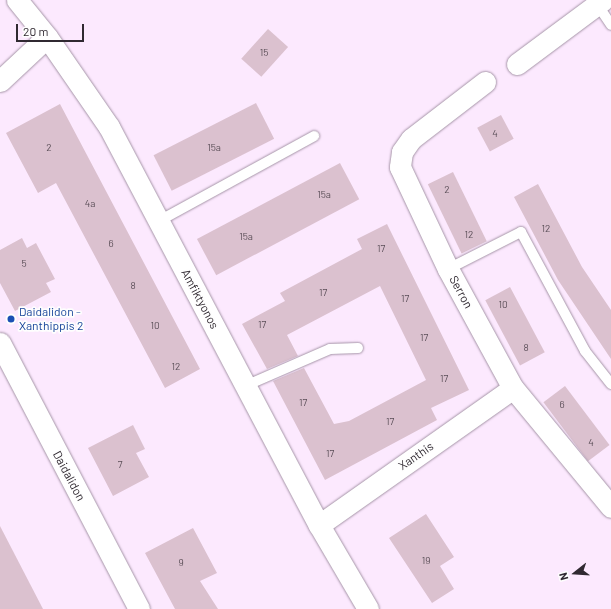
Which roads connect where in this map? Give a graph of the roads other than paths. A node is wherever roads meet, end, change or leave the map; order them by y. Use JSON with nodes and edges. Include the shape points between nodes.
{"nodes":[{"id":1,"x":17,"y":0,"type":"edge"},
{"id":2,"x":600,"y":2,"type":"edge"},
{"id":3,"x":611,"y":25,"type":"edge"},
{"id":4,"x":47,"y":37,"type":"junction"},
{"id":5,"x":517,"y":64,"type":"dead end"},
{"id":6,"x":0,"y":81,"type":"edge"},
{"id":7,"x":485,"y":82,"type":"dead end"},
{"id":8,"x":314,"y":136,"type":"dead end"},
{"id":9,"x":159,"y":221,"type":"junction"},
{"id":10,"x":448,"y":269,"type":"junction"},
{"id":11,"x":0,"y":343,"type":"edge"},
{"id":12,"x":358,"y":348,"type":"dead end"},
{"id":13,"x":611,"y":384,"type":"edge"},
{"id":14,"x":245,"y":386,"type":"junction"},
{"id":15,"x":514,"y":388,"type":"junction"},
{"id":16,"x":611,"y":507,"type":"edge"},
{"id":17,"x":319,"y":525,"type":"junction"},
{"id":18,"x":139,"y":609,"type":"edge"},
{"id":19,"x":368,"y":609,"type":"edge"}],
"edges":[{"from":1,"to":4,"type":"street","name":"Amfiktyonos"},
{"from":2,"to":3,"type":"lane"},
{"from":2,"to":5,"type":"street"},
{"from":4,"to":6,"type":"street"},
{"from":4,"to":9,"type":"street","name":"Amfiktyonos","via":[[109,127]]},
{"from":7,"to":10,"type":"street","name":"Serron","via":[[411,139],[402,152],[400,167]]},
{"from":8,"to":9,"type":"lane"},
{"from":9,"to":14,"type":"street","name":"Amfiktyonos"},
{"from":10,"to":13,"type":"lane","via":[[521,232],[585,350]]},
{"from":10,"to":15,"type":"street","name":"Serron"},
{"from":11,"to":18,"type":"street","name":"Daidalidon"},
{"from":12,"to":14,"type":"lane","via":[[330,349]]},
{"from":14,"to":17,"type":"street","name":"Amfiktyonos"},
{"from":15,"to":16,"type":"street","name":"Serron"},
{"from":15,"to":17,"type":"street","name":"Xanthis"},
{"from":17,"to":19,"type":"street","name":"Amfiktyonos"}]}
